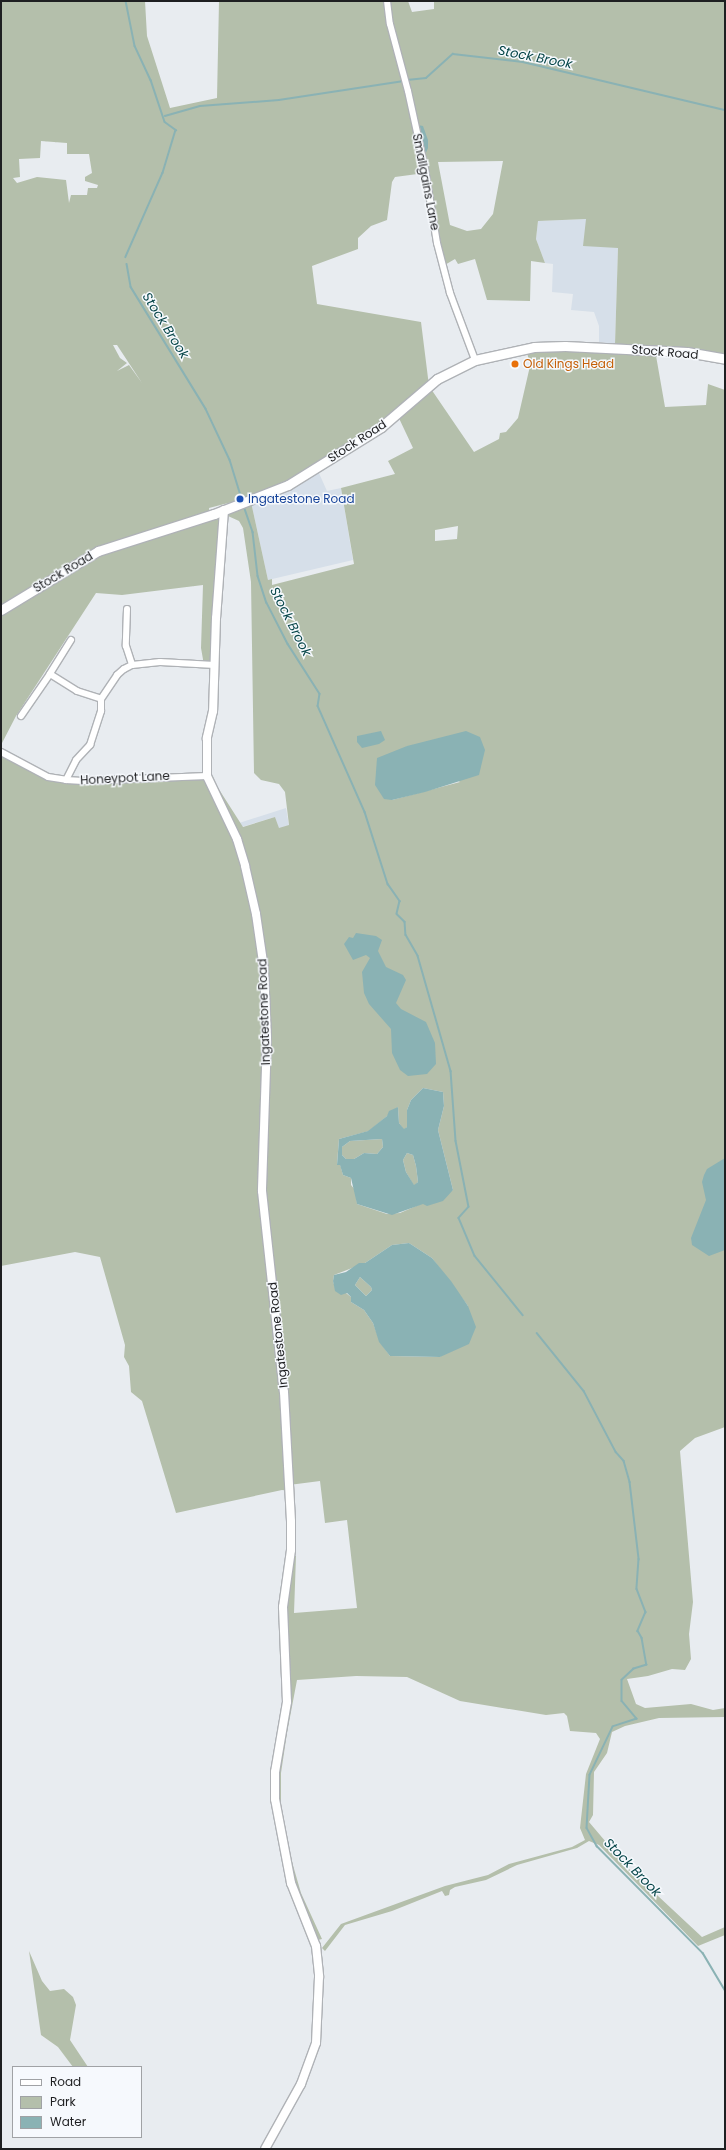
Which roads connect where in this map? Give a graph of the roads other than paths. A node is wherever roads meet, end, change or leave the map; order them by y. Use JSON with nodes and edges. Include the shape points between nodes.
{"nodes":[{"id":1,"x":388,"y":1,"type":"edge"},
{"id":2,"x":725,"y":359,"type":"edge"},
{"id":3,"x":475,"y":360,"type":"junction"},
{"id":4,"x":224,"y":510,"type":"junction"},
{"id":5,"x":127,"y":609,"type":"dead end"},
{"id":6,"x":1,"y":610,"type":"edge"},
{"id":7,"x":71,"y":640,"type":"dead end"},
{"id":8,"x":132,"y":665,"type":"junction"},
{"id":9,"x":215,"y":665,"type":"junction"},
{"id":10,"x":50,"y":674,"type":"junction"},
{"id":11,"x":101,"y":699,"type":"junction"},
{"id":12,"x":21,"y":716,"type":"dead end"},
{"id":13,"x":1,"y":752,"type":"edge"},
{"id":14,"x":207,"y":776,"type":"junction"},
{"id":15,"x":66,"y":780,"type":"junction"},
{"id":16,"x":265,"y":2149,"type":"edge"}],
"edges":[{"from":1,"to":3,"type":"street","name":"Smallgains Lane","via":[[390,24],[425,169],[437,243],[450,293]]},
{"from":2,"to":3,"type":"main road","name":"Stock Road","via":[[687,352],[565,346],[534,347]]},
{"from":3,"to":4,"type":"main road","name":"Stock Road","via":[[437,379],[380,427],[288,486]]},
{"from":4,"to":6,"type":"main road","name":"Stock Road","via":[[98,551]]},
{"from":4,"to":9,"type":"street","name":"Ingatestone Road","via":[[215,630]]},
{"from":5,"to":8,"type":"street","via":[[126,646]]},
{"from":7,"to":10,"type":"street"},
{"from":8,"to":9,"type":"street","via":[[160,662]]},
{"from":8,"to":11,"type":"street","via":[[117,675]]},
{"from":9,"to":14,"type":"street","name":"Ingatestone Road","via":[[213,710],[207,738]]},
{"from":10,"to":11,"type":"street","via":[[77,691]]},
{"from":10,"to":12,"type":"street"},
{"from":11,"to":15,"type":"street","via":[[101,711],[90,745],[76,760]]},
{"from":13,"to":15,"type":"street","name":"Honeypot Lane","via":[[48,777]]},
{"from":14,"to":15,"type":"street","name":"Honeypot Lane","via":[[83,782]]},
{"from":14,"to":16,"type":"street","name":"Ingatestone Road","via":[[241,852],[256,914],[264,969],[267,1038],[262,1191],[284,1392],[291,1522],[291,1550],[283,1607],[287,1702],[275,1772],[275,1800],[289,1877],[316,1946],[319,1977],[316,2043],[301,2084]]}]}
